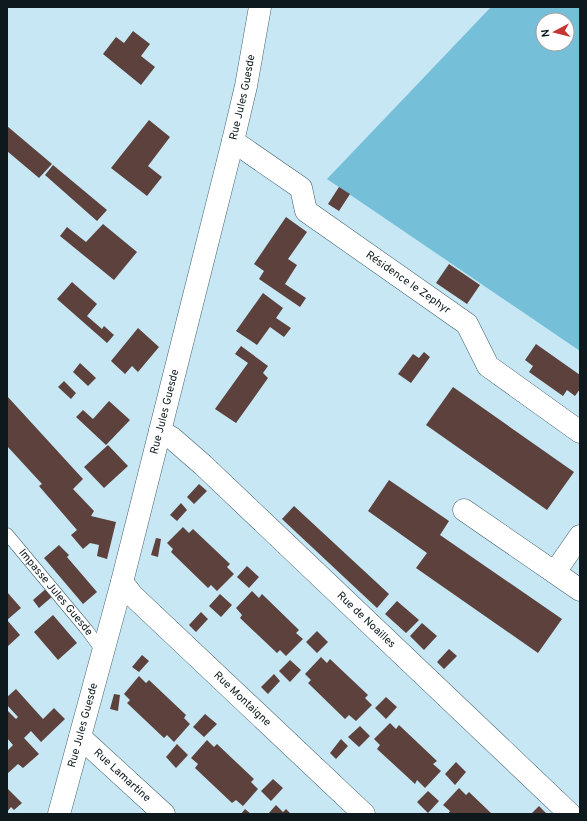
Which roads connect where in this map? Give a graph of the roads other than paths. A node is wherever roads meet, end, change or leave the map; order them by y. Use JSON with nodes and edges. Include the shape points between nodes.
{"nodes":[{"id":1,"x":260,"y":7,"type":"edge"},
{"id":2,"x":233,"y":141,"type":"junction"},
{"id":3,"x":160,"y":431,"type":"junction"},
{"id":4,"x":580,"y":432,"type":"edge"},
{"id":5,"x":464,"y":510,"type":"dead end"},
{"id":6,"x":7,"y":534,"type":"edge"},
{"id":7,"x":580,"y":536,"type":"edge"},
{"id":8,"x":555,"y":572,"type":"junction"},
{"id":9,"x":122,"y":582,"type":"junction"},
{"id":10,"x":580,"y":590,"type":"edge"},
{"id":11,"x":103,"y":652,"type":"junction"},
{"id":12,"x":80,"y":737,"type":"junction"},
{"id":13,"x":59,"y":814,"type":"edge"},
{"id":14,"x":164,"y":814,"type":"edge"},
{"id":15,"x":364,"y":814,"type":"edge"},
{"id":16,"x":570,"y":814,"type":"edge"}],
"edges":[{"from":1,"to":2,"type":"street","name":"Rue Jules Guesde"},
{"from":2,"to":3,"type":"street","name":"Rue Jules Guesde"},
{"from":2,"to":4,"type":"street","name":"Résidence le Zephyr","via":[[301,188],[306,211],[467,324],[488,366]]},
{"from":3,"to":9,"type":"street","name":"Rue Jules Guesde"},
{"from":3,"to":16,"type":"street","name":"Rue de Noailles","via":[[203,465]]},
{"from":5,"to":8,"type":"street"},
{"from":6,"to":11,"type":"lane","name":"Impasse Jules Guesde","via":[[88,630]]},
{"from":7,"to":8,"type":"street"},
{"from":8,"to":10,"type":"street"},
{"from":9,"to":11,"type":"street","name":"Rue Jules Guesde"},
{"from":9,"to":15,"type":"street","name":"Rue Montaigne","via":[[132,595]]},
{"from":11,"to":12,"type":"street","name":"Rue Jules Guesde"},
{"from":12,"to":13,"type":"street","name":"Rue Jules Guesde"},
{"from":12,"to":14,"type":"street","name":"Rue Lamartine"}]}
